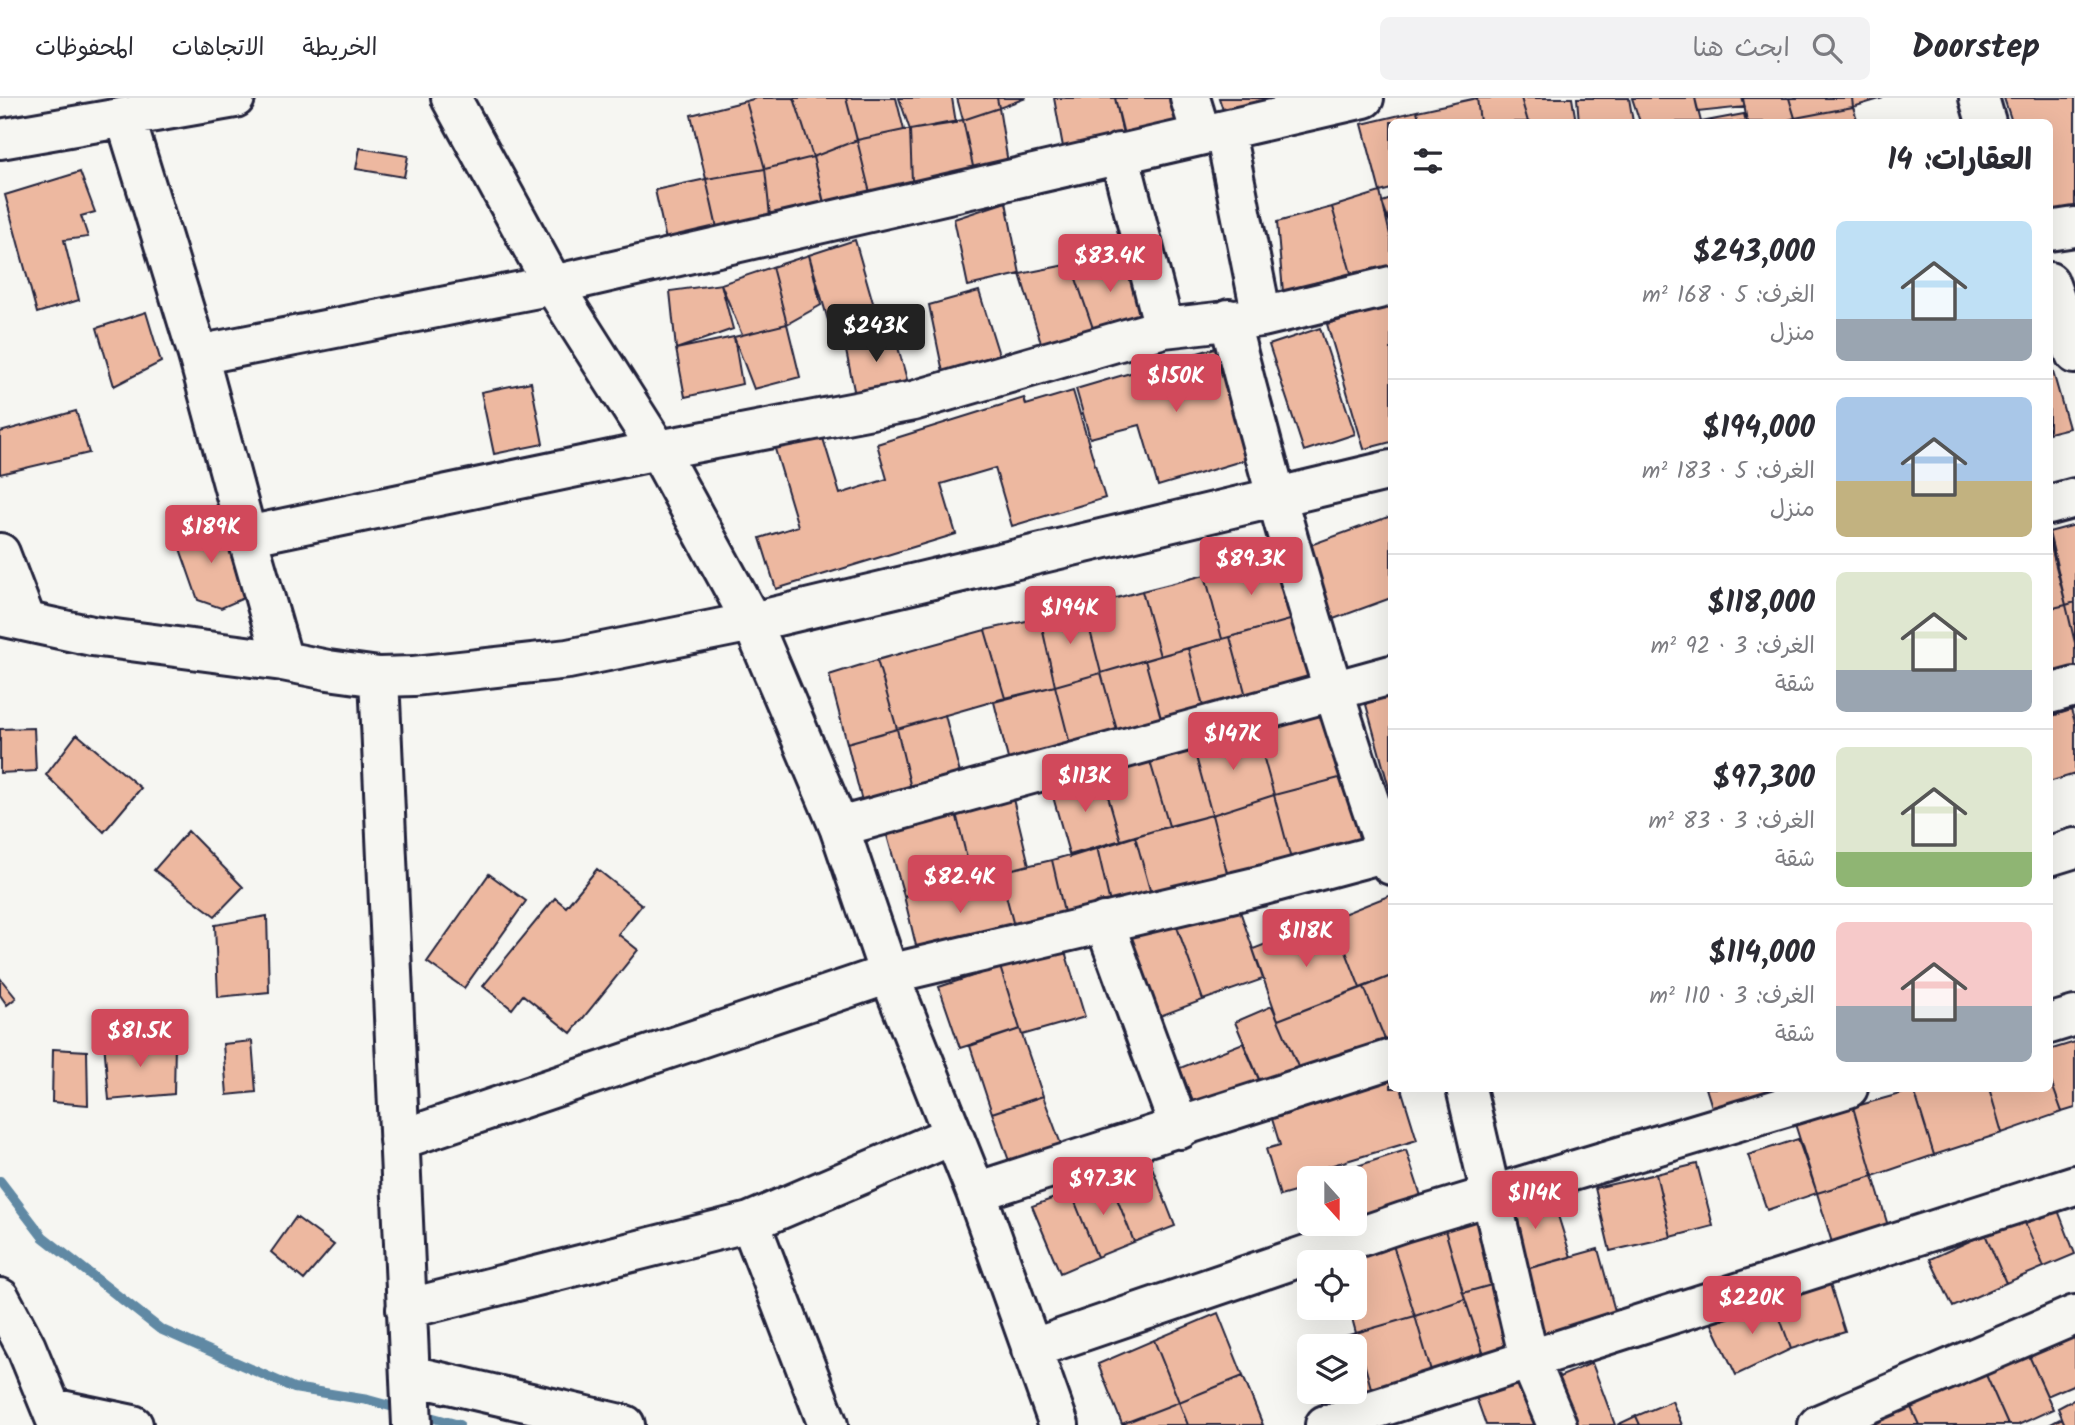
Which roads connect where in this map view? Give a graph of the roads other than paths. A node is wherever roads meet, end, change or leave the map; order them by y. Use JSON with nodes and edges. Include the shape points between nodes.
{"nodes":[{"id":1,"x":234,"y":98,"type":"edge"},
{"id":2,"x":451,"y":98,"type":"edge"},
{"id":3,"x":1190,"y":98,"type":"edge"},
{"id":4,"x":1364,"y":98,"type":"edge"},
{"id":5,"x":1979,"y":98,"type":"edge"},
{"id":6,"x":125,"y":117,"type":"junction"},
{"id":7,"x":1985,"y":119,"type":"edge"},
{"id":8,"x":1213,"y":133,"type":"junction"},
{"id":9,"x":0,"y":139,"type":"edge"},
{"id":10,"x":1119,"y":153,"type":"junction"},
{"id":11,"x":2075,"y":227,"type":"edge"},
{"id":12,"x":2053,"y":230,"type":"edge"},
{"id":13,"x":552,"y":285,"type":"junction"},
{"id":14,"x":1388,"y":287,"type":"edge"},
{"id":15,"x":2053,"y":298,"type":"edge"},
{"id":16,"x":1245,"y":318,"type":"junction"},
{"id":17,"x":1164,"y":328,"type":"junction"},
{"id":18,"x":2075,"y":354,"type":"edge"},
{"id":19,"x":198,"y":355,"type":"junction"},
{"id":20,"x":658,"y":450,"type":"junction"},
{"id":21,"x":1388,"y":471,"type":"edge"},
{"id":22,"x":1274,"y":498,"type":"junction"},
{"id":23,"x":2075,"y":498,"type":"edge"},
{"id":24,"x":2053,"y":504,"type":"edge"},
{"id":25,"x":247,"y":536,"type":"junction"},
{"id":26,"x":0,"y":553,"type":"edge"},
{"id":27,"x":13,"y":619,"type":"edge"},
{"id":28,"x":752,"y":622,"type":"junction"},
{"id":29,"x":283,"y":661,"type":"junction"},
{"id":30,"x":1388,"y":676,"type":"edge"},
{"id":31,"x":379,"y":677,"type":"junction"},
{"id":32,"x":2075,"y":687,"type":"edge"},
{"id":33,"x":1331,"y":691,"type":"junction"},
{"id":34,"x":2053,"y":693,"type":"edge"},
{"id":35,"x":839,"y":827,"type":"junction"},
{"id":36,"x":2075,"y":848,"type":"edge"},
{"id":37,"x":1388,"y":850,"type":"edge"},
{"id":38,"x":2053,"y":855,"type":"edge"},
{"id":39,"x":1388,"y":856,"type":"edge"},
{"id":40,"x":1104,"y":922,"type":"junction"},
{"id":41,"x":889,"y":974,"type":"junction"},
{"id":42,"x":2075,"y":1016,"type":"edge"},
{"id":43,"x":2053,"y":1023,"type":"edge"},
{"id":44,"x":1388,"y":1060,"type":"edge"},
{"id":45,"x":1467,"y":1092,"type":"edge"},
{"id":46,"x":1835,"y":1092,"type":"edge"},
{"id":47,"x":1180,"y":1129,"type":"junction"},
{"id":48,"x":953,"y":1135,"type":"junction"},
{"id":49,"x":399,"y":1140,"type":"junction"},
{"id":50,"x":2075,"y":1185,"type":"edge"},
{"id":51,"x":976,"y":1192,"type":"junction"},
{"id":52,"x":1490,"y":1198,"type":"junction"},
{"id":53,"x":750,"y":1222,"type":"junction"},
{"id":54,"x":0,"y":1297,"type":"edge"},
{"id":55,"x":406,"y":1309,"type":"junction"},
{"id":56,"x":2075,"y":1315,"type":"edge"},
{"id":57,"x":1031,"y":1349,"type":"junction"},
{"id":58,"x":13,"y":1351,"type":"edge"},
{"id":59,"x":1529,"y":1359,"type":"junction"},
{"id":60,"x":411,"y":1398,"type":"edge"},
{"id":61,"x":55,"y":1416,"type":"edge"},
{"id":62,"x":133,"y":1425,"type":"edge"},
{"id":63,"x":625,"y":1425,"type":"edge"},
{"id":64,"x":828,"y":1425,"type":"edge"},
{"id":65,"x":1059,"y":1425,"type":"edge"},
{"id":66,"x":1325,"y":1425,"type":"edge"},
{"id":67,"x":1557,"y":1425,"type":"edge"},
{"id":68,"x":1818,"y":1425,"type":"edge"}],
"edges":[{"from":1,"to":6,"type":"street"},
{"from":2,"to":13,"type":"street"},
{"from":3,"to":8,"type":"street"},
{"from":4,"to":8,"type":"street"},
{"from":5,"to":7,"type":"street"},
{"from":6,"to":9,"type":"street"},
{"from":6,"to":19,"type":"street"},
{"from":8,"to":10,"type":"street"},
{"from":8,"to":16,"type":"street"},
{"from":10,"to":13,"type":"street"},
{"from":10,"to":17,"type":"street"},
{"from":11,"to":12,"type":"street"},
{"from":13,"to":19,"type":"street"},
{"from":13,"to":20,"type":"street"},
{"from":14,"to":16,"type":"street"},
{"from":15,"to":18,"type":"street"},
{"from":16,"to":17,"type":"street"},
{"from":16,"to":22,"type":"street"},
{"from":17,"to":20,"type":"street","via":[[913,401]]},
{"from":19,"to":25,"type":"street"},
{"from":20,"to":25,"type":"street"},
{"from":20,"to":28,"type":"street"},
{"from":21,"to":22,"type":"street"},
{"from":22,"to":28,"type":"street"},
{"from":22,"to":33,"type":"street"},
{"from":23,"to":24,"type":"street"},
{"from":25,"to":29,"type":"street"},
{"from":26,"to":27,"type":"street"},
{"from":27,"to":29,"type":"street","via":[[92,636]]},
{"from":28,"to":31,"type":"street","via":[[568,659]]},
{"from":28,"to":35,"type":"street"},
{"from":29,"to":31,"type":"street"},
{"from":30,"to":33,"type":"street"},
{"from":31,"to":49,"type":"street"},
{"from":32,"to":34,"type":"street"},
{"from":33,"to":35,"type":"street"},
{"from":33,"to":37,"type":"street"},
{"from":35,"to":41,"type":"street"},
{"from":36,"to":38,"type":"street"},
{"from":39,"to":40,"type":"street"},
{"from":40,"to":41,"type":"street"},
{"from":40,"to":47,"type":"street"},
{"from":41,"to":48,"type":"street"},
{"from":41,"to":49,"type":"street"},
{"from":42,"to":43,"type":"street"},
{"from":44,"to":47,"type":"street"},
{"from":45,"to":52,"type":"street"},
{"from":46,"to":52,"type":"street"},
{"from":47,"to":51,"type":"street"},
{"from":48,"to":51,"type":"street"},
{"from":48,"to":53,"type":"street"},
{"from":49,"to":55,"type":"street"},
{"from":50,"to":59,"type":"street"},
{"from":51,"to":57,"type":"street"},
{"from":52,"to":57,"type":"street","via":[[1403,1222]]},
{"from":52,"to":59,"type":"street"},
{"from":53,"to":55,"type":"street"},
{"from":53,"to":64,"type":"street"},
{"from":54,"to":58,"type":"street"},
{"from":55,"to":60,"type":"street"},
{"from":56,"to":68,"type":"street"},
{"from":57,"to":65,"type":"street"},
{"from":58,"to":61,"type":"street"},
{"from":59,"to":66,"type":"street"},
{"from":59,"to":67,"type":"street"},
{"from":60,"to":63,"type":"street"},
{"from":61,"to":62,"type":"street"}]}
